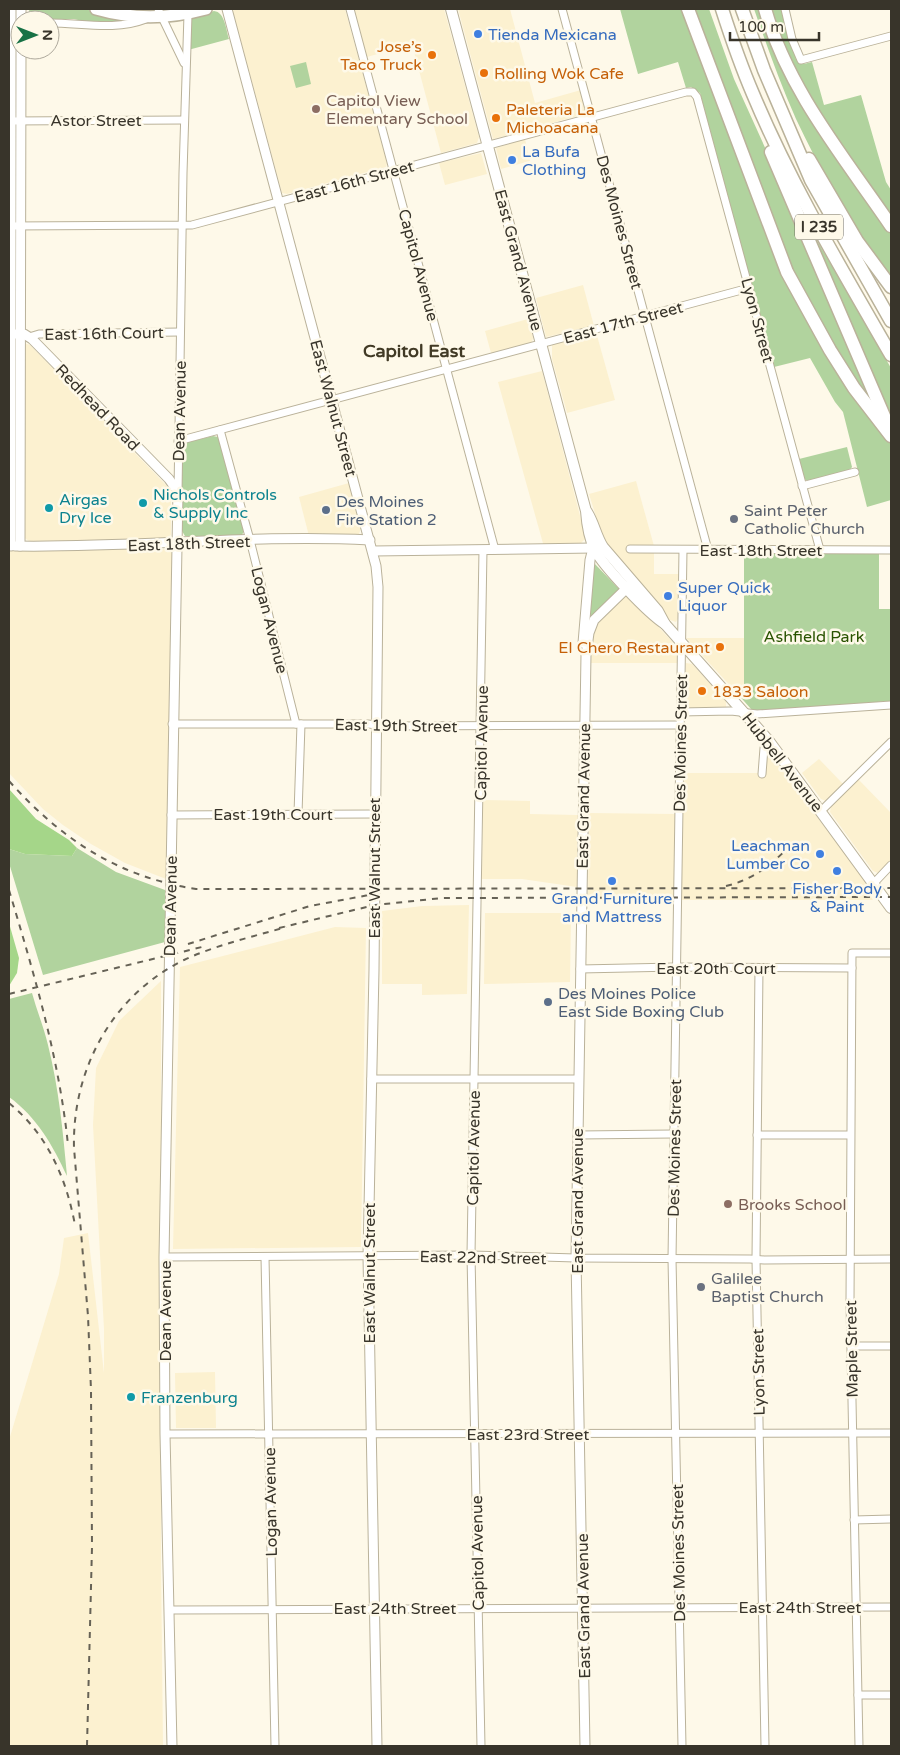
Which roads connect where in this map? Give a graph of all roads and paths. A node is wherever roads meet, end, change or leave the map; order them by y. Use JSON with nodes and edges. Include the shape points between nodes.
{"nodes":[{"id":1,"x":96,"y":9,"type":"edge"},
{"id":2,"x":206,"y":9,"type":"edge"},
{"id":3,"x":226,"y":9,"type":"edge"},
{"id":4,"x":350,"y":9,"type":"edge"},
{"id":5,"x":451,"y":9,"type":"edge"},
{"id":6,"x":562,"y":9,"type":"edge"},
{"id":7,"x":688,"y":9,"type":"edge"},
{"id":8,"x":722,"y":9,"type":"edge"},
{"id":9,"x":742,"y":9,"type":"edge"},
{"id":10,"x":765,"y":9,"type":"edge"},
{"id":11,"x":785,"y":9,"type":"edge"},
{"id":12,"x":188,"y":14,"type":"junction"},
{"id":13,"x":157,"y":15,"type":"edge"},
{"id":14,"x":60,"y":23,"type":"edge"},
{"id":15,"x":891,"y":36,"type":"edge"},
{"id":16,"x":12,"y":60,"type":"edge"},
{"id":17,"x":20,"y":60,"type":"edge"},
{"id":18,"x":186,"y":66,"type":"junction"},
{"id":19,"x":771,"y":87,"type":"junction"},
{"id":20,"x":693,"y":92,"type":"joint"},
{"id":21,"x":753,"y":95,"type":"junction"},
{"id":22,"x":592,"y":117,"type":"junction"},
{"id":23,"x":184,"y":120,"type":"junction"},
{"id":24,"x":14,"y":121,"type":"edge"},
{"id":25,"x":488,"y":145,"type":"junction"},
{"id":26,"x":393,"y":171,"type":"junction"},
{"id":27,"x":278,"y":202,"type":"junction"},
{"id":28,"x":182,"y":226,"type":"junction"},
{"id":29,"x":891,"y":226,"type":"edge"},
{"id":30,"x":14,"y":227,"type":"edge"},
{"id":31,"x":891,"y":287,"type":"edge"},
{"id":32,"x":749,"y":288,"type":"junction"},
{"id":33,"x":645,"y":315,"type":"junction"},
{"id":34,"x":891,"y":321,"type":"edge"},
{"id":35,"x":180,"y":332,"type":"junction"},
{"id":36,"x":18,"y":335,"type":"edge"},
{"id":37,"x":541,"y":344,"type":"junction"},
{"id":38,"x":891,"y":355,"type":"edge"},
{"id":39,"x":447,"y":369,"type":"junction"},
{"id":40,"x":331,"y":400,"type":"junction"},
{"id":41,"x":220,"y":430,"type":"junction"},
{"id":42,"x":891,"y":436,"type":"edge"},
{"id":43,"x":178,"y":441,"type":"junction"},
{"id":44,"x":855,"y":472,"type":"dead end"},
{"id":45,"x":802,"y":486,"type":"junction"},
{"id":46,"x":178,"y":492,"type":"junction"},
{"id":47,"x":250,"y":540,"type":"junction"},
{"id":48,"x":370,"y":540,"type":"junction"},
{"id":49,"x":177,"y":542,"type":"junction"},
{"id":50,"x":13,"y":546,"type":"edge"},
{"id":51,"x":598,"y":546,"type":"junction"},
{"id":52,"x":483,"y":550,"type":"junction"},
{"id":53,"x":495,"y":550,"type":"junction"},
{"id":54,"x":630,"y":550,"type":"dead end"},
{"id":55,"x":683,"y":550,"type":"junction"},
{"id":56,"x":708,"y":550,"type":"junction"},
{"id":57,"x":820,"y":550,"type":"junction"},
{"id":58,"x":891,"y":550,"type":"edge"},
{"id":59,"x":373,"y":551,"type":"junction"},
{"id":60,"x":631,"y":578,"type":"junction"},
{"id":61,"x":628,"y":589,"type":"junction"},
{"id":62,"x":665,"y":624,"type":"junction"},
{"id":63,"x":681,"y":642,"type":"junction"},
{"id":64,"x":586,"y":655,"type":"junction"},
{"id":65,"x":891,"y":705,"type":"edge"},
{"id":66,"x":680,"y":712,"type":"junction"},
{"id":67,"x":746,"y":713,"type":"junction"},
{"id":68,"x":172,"y":724,"type":"junction"},
{"id":69,"x":299,"y":724,"type":"junction"},
{"id":70,"x":376,"y":725,"type":"junction"},
{"id":71,"x":680,"y":725,"type":"junction"},
{"id":72,"x":482,"y":726,"type":"junction"},
{"id":73,"x":584,"y":726,"type":"junction"},
{"id":74,"x":769,"y":741,"type":"junction"},
{"id":75,"x":891,"y":742,"type":"edge"},
{"id":76,"x":762,"y":774,"type":"dead end"},
{"id":77,"x":821,"y":811,"type":"junction"},
{"id":78,"x":298,"y":814,"type":"junction"},
{"id":79,"x":374,"y":814,"type":"junction"},
{"id":80,"x":171,"y":815,"type":"junction"},
{"id":81,"x":891,"y":865,"type":"edge"},
{"id":82,"x":874,"y":883,"type":"junction"},
{"id":83,"x":891,"y":908,"type":"edge"},
{"id":84,"x":891,"y":952,"type":"edge"},
{"id":85,"x":676,"y":967,"type":"junction"},
{"id":86,"x":759,"y":968,"type":"junction"},
{"id":87,"x":852,"y":968,"type":"junction"},
{"id":88,"x":580,"y":969,"type":"junction"},
{"id":89,"x":371,"y":1079,"type":"junction"},
{"id":90,"x":474,"y":1079,"type":"junction"},
{"id":91,"x":579,"y":1079,"type":"junction"},
{"id":92,"x":674,"y":1134,"type":"junction"},
{"id":93,"x":578,"y":1135,"type":"junction"},
{"id":94,"x":757,"y":1135,"type":"junction"},
{"id":95,"x":850,"y":1135,"type":"junction"},
{"id":96,"x":471,"y":1255,"type":"junction"},
{"id":97,"x":368,"y":1256,"type":"junction"},
{"id":98,"x":164,"y":1257,"type":"junction"},
{"id":99,"x":265,"y":1257,"type":"junction"},
{"id":100,"x":576,"y":1258,"type":"junction"},
{"id":101,"x":672,"y":1259,"type":"junction"},
{"id":102,"x":850,"y":1259,"type":"junction"},
{"id":103,"x":891,"y":1259,"type":"edge"},
{"id":104,"x":756,"y":1260,"type":"junction"},
{"id":105,"x":851,"y":1346,"type":"junction"},
{"id":106,"x":891,"y":1346,"type":"edge"},
{"id":107,"x":676,"y":1433,"type":"junction"},
{"id":108,"x":759,"y":1433,"type":"junction"},
{"id":109,"x":853,"y":1433,"type":"junction"},
{"id":110,"x":891,"y":1433,"type":"edge"},
{"id":111,"x":165,"y":1434,"type":"junction"},
{"id":112,"x":268,"y":1434,"type":"junction"},
{"id":113,"x":370,"y":1434,"type":"junction"},
{"id":114,"x":474,"y":1434,"type":"junction"},
{"id":115,"x":580,"y":1434,"type":"junction"},
{"id":116,"x":891,"y":1519,"type":"edge"},
{"id":117,"x":854,"y":1520,"type":"junction"},
{"id":118,"x":763,"y":1607,"type":"junction"},
{"id":119,"x":856,"y":1607,"type":"junction"},
{"id":120,"x":891,"y":1607,"type":"edge"},
{"id":121,"x":478,"y":1608,"type":"junction"},
{"id":122,"x":583,"y":1608,"type":"junction"},
{"id":123,"x":679,"y":1608,"type":"junction"},
{"id":124,"x":272,"y":1609,"type":"junction"},
{"id":125,"x":374,"y":1609,"type":"junction"},
{"id":126,"x":169,"y":1610,"type":"junction"},
{"id":127,"x":858,"y":1695,"type":"junction"},
{"id":128,"x":891,"y":1695,"type":"edge"},
{"id":129,"x":172,"y":1746,"type":"edge"},
{"id":130,"x":275,"y":1746,"type":"edge"},
{"id":131,"x":378,"y":1746,"type":"edge"},
{"id":132,"x":481,"y":1746,"type":"edge"},
{"id":133,"x":585,"y":1746,"type":"edge"},
{"id":134,"x":682,"y":1746,"type":"edge"},
{"id":135,"x":766,"y":1746,"type":"edge"},
{"id":136,"x":859,"y":1746,"type":"edge"}],
"edges":[{"from":1,"to":13,"type":"main road","via":[[126,16]]},
{"from":2,"to":12,"type":"main road"},
{"from":3,"to":27,"type":"street","name":"East Walnut Street"},
{"from":4,"to":26,"type":"street","name":"Capitol Avenue"},
{"from":5,"to":25,"type":"main road","name":"East Grand Avenue"},
{"from":6,"to":22,"type":"street","name":"Des Moines Street"},
{"from":7,"to":42,"type":"highway","via":[[787,272],[854,388]]},
{"from":8,"to":21,"type":"highway","number":"I 235"},
{"from":9,"to":19,"type":"highway","number":"I 235"},
{"from":10,"to":29,"type":"highway","via":[[785,60],[806,100]]},
{"from":11,"to":15,"type":"street","via":[[801,60]]},
{"from":12,"to":13,"type":"main road"},
{"from":12,"to":18,"type":"street","name":"Dean Avenue"},
{"from":13,"to":14,"type":"street","via":[[116,25]]},
{"from":13,"to":18,"type":"street","name":"Dean Avenue"},
{"from":16,"to":24,"type":"street"},
{"from":17,"to":24,"type":"street"},
{"from":18,"to":23,"type":"street","name":"Dean Avenue"},
{"from":19,"to":31,"type":"highway","via":[[856,241]]},
{"from":19,"to":34,"type":"highway","number":"I 235","via":[[811,180]]},
{"from":20,"to":22,"type":"street","name":"East 16th Street"},
{"from":20,"to":32,"type":"street","name":"Lyon Street","via":[[698,97]]},
{"from":21,"to":38,"type":"highway","number":"I 235","via":[[820,229]]},
{"from":21,"to":42,"type":"highway","via":[[762,129]]},
{"from":22,"to":25,"type":"street","name":"East 16th Street"},
{"from":22,"to":33,"type":"street","name":"Des Moines Street"},
{"from":23,"to":24,"type":"street","name":"Astor Street"},
{"from":23,"to":28,"type":"street","name":"Dean Avenue"},
{"from":24,"to":30,"type":"street"},
{"from":25,"to":26,"type":"street","name":"East 16th Street"},
{"from":25,"to":37,"type":"main road","name":"East Grand Avenue"},
{"from":26,"to":27,"type":"street","name":"East 16th Street"},
{"from":26,"to":39,"type":"street","name":"Capitol Avenue"},
{"from":27,"to":28,"type":"street","name":"East 16th Street"},
{"from":27,"to":40,"type":"street","name":"East Walnut Street"},
{"from":28,"to":30,"type":"street","name":"East 16th Street"},
{"from":28,"to":35,"type":"street","name":"Dean Avenue"},
{"from":30,"to":36,"type":"street"},
{"from":32,"to":33,"type":"street","name":"East 17th Street"},
{"from":32,"to":45,"type":"street","name":"Lyon Street"},
{"from":33,"to":37,"type":"street","name":"East 17th Street"},
{"from":33,"to":56,"type":"street","name":"Des Moines Street"},
{"from":35,"to":36,"type":"street","name":"East 16th Court"},
{"from":35,"to":43,"type":"street","name":"Dean Avenue"},
{"from":36,"to":46,"type":"street","name":"Redhead Road","via":[[169,479]]},
{"from":36,"to":50,"type":"street"},
{"from":37,"to":39,"type":"street","name":"East 17th Street"},
{"from":37,"to":51,"type":"main road","name":"East Grand Avenue"},
{"from":39,"to":40,"type":"street","name":"East 17th Street"},
{"from":39,"to":53,"type":"street","name":"Capitol Avenue"},
{"from":40,"to":41,"type":"street","name":"East 17th Street"},
{"from":40,"to":48,"type":"street","name":"East Walnut Street"},
{"from":41,"to":43,"type":"street","name":"East 17th Street"},
{"from":41,"to":47,"type":"street","name":"Logan Avenue"},
{"from":43,"to":46,"type":"street","name":"Dean Avenue"},
{"from":44,"to":45,"type":"street"},
{"from":45,"to":57,"type":"street","name":"Lyon Street"},
{"from":46,"to":49,"type":"street","name":"Dean Avenue"},
{"from":47,"to":48,"type":"street","name":"East 18th Street"},
{"from":47,"to":49,"type":"street","name":"East 18th Street"},
{"from":47,"to":69,"type":"street","name":"Logan Avenue"},
{"from":48,"to":59,"type":"street","name":"East Walnut Street"},
{"from":49,"to":50,"type":"street","name":"East 18th Street"},
{"from":49,"to":68,"type":"street","name":"Dean Avenue"},
{"from":51,"to":53,"type":"street"},
{"from":51,"to":60,"type":"main road","name":"Hubbell Avenue"},
{"from":51,"to":61,"type":"main road","name":"Hubbell Avenue","via":[[599,557]]},
{"from":51,"to":64,"type":"street","name":"East Grand Avenue","via":[[590,560],[583,640]]},
{"from":52,"to":53,"type":"street"},
{"from":52,"to":59,"type":"street"},
{"from":52,"to":72,"type":"street","name":"Capitol Avenue"},
{"from":54,"to":55,"type":"street","name":"East 18th Street"},
{"from":55,"to":56,"type":"street","name":"East 18th Street"},
{"from":55,"to":63,"type":"street","name":"Des Moines Street"},
{"from":56,"to":57,"type":"street","name":"East 18th Street"},
{"from":57,"to":58,"type":"street","name":"East 18th Street"},
{"from":59,"to":70,"type":"street","name":"East Walnut Street","via":[[378,587]]},
{"from":60,"to":61,"type":"street"},
{"from":60,"to":62,"type":"main road","name":"Hubbell Avenue"},
{"from":61,"to":62,"type":"main road","name":"Hubbell Avenue"},
{"from":61,"to":64,"type":"street","name":"East Grand Avenue","via":[[594,620]]},
{"from":62,"to":63,"type":"main road","name":"Hubbell Avenue"},
{"from":63,"to":66,"type":"street","name":"Des Moines Street"},
{"from":63,"to":67,"type":"main road","name":"Hubbell Avenue"},
{"from":64,"to":73,"type":"street","name":"East Grand Avenue"},
{"from":65,"to":67,"type":"street"},
{"from":66,"to":67,"type":"street"},
{"from":66,"to":71,"type":"street","name":"Des Moines Street"},
{"from":67,"to":74,"type":"main road","name":"Hubbell Avenue"},
{"from":68,"to":69,"type":"street","name":"East 19th Street"},
{"from":68,"to":80,"type":"street","name":"Dean Avenue"},
{"from":69,"to":70,"type":"street","name":"East 19th Street"},
{"from":69,"to":78,"type":"street","name":"Logan Avenue"},
{"from":70,"to":72,"type":"street","name":"East 19th Street"},
{"from":70,"to":79,"type":"street","name":"East Walnut Street"},
{"from":71,"to":73,"type":"street","name":"East 19th Street"},
{"from":71,"to":85,"type":"street","name":"Des Moines Street"},
{"from":72,"to":73,"type":"street","name":"East 19th Street"},
{"from":72,"to":90,"type":"street","name":"Capitol Avenue"},
{"from":73,"to":88,"type":"street","name":"East Grand Avenue"},
{"from":74,"to":76,"type":"street","via":[[764,748]]},
{"from":74,"to":77,"type":"main road","name":"Hubbell Avenue"},
{"from":75,"to":77,"type":"street"},
{"from":77,"to":82,"type":"main road","name":"Hubbell Avenue"},
{"from":78,"to":79,"type":"street","name":"East 19th Court"},
{"from":78,"to":80,"type":"street","name":"East 19th Court"},
{"from":79,"to":89,"type":"street","name":"East Walnut Street"},
{"from":80,"to":98,"type":"street","name":"Dean Avenue"},
{"from":81,"to":82,"type":"street"},
{"from":82,"to":83,"type":"main road","name":"Hubbell Avenue"},
{"from":84,"to":87,"type":"street","name":"Maple Street","via":[[852,952]]},
{"from":85,"to":86,"type":"street","name":"East 20th Court"},
{"from":85,"to":88,"type":"street","name":"East 20th Court"},
{"from":85,"to":92,"type":"street","name":"Des Moines Street"},
{"from":86,"to":87,"type":"street","name":"East 20th Court"},
{"from":86,"to":94,"type":"street","name":"Lyon Street"},
{"from":87,"to":95,"type":"street","name":"Maple Street"},
{"from":88,"to":91,"type":"street","name":"East Grand Avenue"},
{"from":89,"to":90,"type":"street"},
{"from":89,"to":97,"type":"street","name":"East Walnut Street"},
{"from":90,"to":91,"type":"street"},
{"from":90,"to":96,"type":"street","name":"Capitol Avenue"},
{"from":91,"to":93,"type":"street","name":"East Grand Avenue"},
{"from":92,"to":93,"type":"street"},
{"from":92,"to":101,"type":"street","name":"Des Moines Street"},
{"from":93,"to":100,"type":"street","name":"East Grand Avenue"},
{"from":94,"to":95,"type":"street"},
{"from":94,"to":104,"type":"street","name":"Lyon Street"},
{"from":95,"to":102,"type":"street","name":"Maple Street"},
{"from":96,"to":97,"type":"street","name":"East 22nd Street"},
{"from":96,"to":100,"type":"street","name":"East 22nd Street"},
{"from":96,"to":114,"type":"street","name":"Capitol Avenue"},
{"from":97,"to":99,"type":"street","name":"East 22nd Street"},
{"from":97,"to":113,"type":"street","name":"East Walnut Street"},
{"from":98,"to":99,"type":"street","name":"East 22nd Street"},
{"from":98,"to":111,"type":"street","name":"Dean Avenue"},
{"from":99,"to":112,"type":"street","name":"Logan Avenue"},
{"from":100,"to":101,"type":"street","name":"East 22nd Street"},
{"from":100,"to":115,"type":"street","name":"East Grand Avenue"},
{"from":101,"to":104,"type":"street","name":"East 22nd Street"},
{"from":101,"to":107,"type":"street","name":"Des Moines Street"},
{"from":102,"to":103,"type":"street","name":"East 22nd Street"},
{"from":102,"to":104,"type":"street","name":"East 22nd Street"},
{"from":102,"to":105,"type":"street","name":"Maple Street"},
{"from":104,"to":108,"type":"street","name":"Lyon Street"},
{"from":105,"to":106,"type":"street"},
{"from":105,"to":109,"type":"street","name":"Maple Street"},
{"from":107,"to":108,"type":"street","name":"East 23rd Street"},
{"from":107,"to":115,"type":"street","name":"East 23rd Street"},
{"from":107,"to":123,"type":"street","name":"Des Moines Street"},
{"from":108,"to":109,"type":"street","name":"East 23rd Street"},
{"from":108,"to":118,"type":"street","name":"Lyon Street"},
{"from":109,"to":110,"type":"street","name":"East 23rd Street"},
{"from":109,"to":117,"type":"street","name":"Maple Street"},
{"from":111,"to":112,"type":"street","name":"East 23rd Street"},
{"from":111,"to":126,"type":"street","name":"Dean Avenue"},
{"from":112,"to":113,"type":"street","name":"East 23rd Street"},
{"from":112,"to":124,"type":"street","name":"Logan Avenue"},
{"from":113,"to":114,"type":"street","name":"East 23rd Street"},
{"from":113,"to":125,"type":"street","name":"East Walnut Street"},
{"from":114,"to":115,"type":"street","name":"East 23rd Street"},
{"from":114,"to":121,"type":"street","name":"Capitol Avenue"},
{"from":115,"to":122,"type":"street","name":"East Grand Avenue"},
{"from":116,"to":117,"type":"street"},
{"from":117,"to":119,"type":"street","name":"Maple Street"},
{"from":118,"to":119,"type":"street","name":"East 24th Street"},
{"from":118,"to":123,"type":"street","name":"East 24th Street"},
{"from":118,"to":135,"type":"street","name":"Lyon Street"},
{"from":119,"to":120,"type":"street","name":"East 24th Street"},
{"from":119,"to":127,"type":"street","name":"Maple Street"},
{"from":121,"to":122,"type":"street","name":"East 24th Street"},
{"from":121,"to":125,"type":"street","name":"East 24th Street"},
{"from":121,"to":132,"type":"street","name":"Capitol Avenue"},
{"from":122,"to":123,"type":"street","name":"East 24th Street"},
{"from":122,"to":133,"type":"street","name":"East Grand Avenue"},
{"from":123,"to":134,"type":"street","name":"Des Moines Street"},
{"from":124,"to":125,"type":"street","name":"East 24th Street"},
{"from":124,"to":126,"type":"street","name":"East 24th Street"},
{"from":124,"to":130,"type":"street","name":"Logan Avenue"},
{"from":125,"to":131,"type":"street","name":"East Walnut Street"},
{"from":126,"to":129,"type":"street","name":"Dean Avenue"},
{"from":127,"to":128,"type":"street"},
{"from":127,"to":136,"type":"street","name":"Maple Street"}]}
